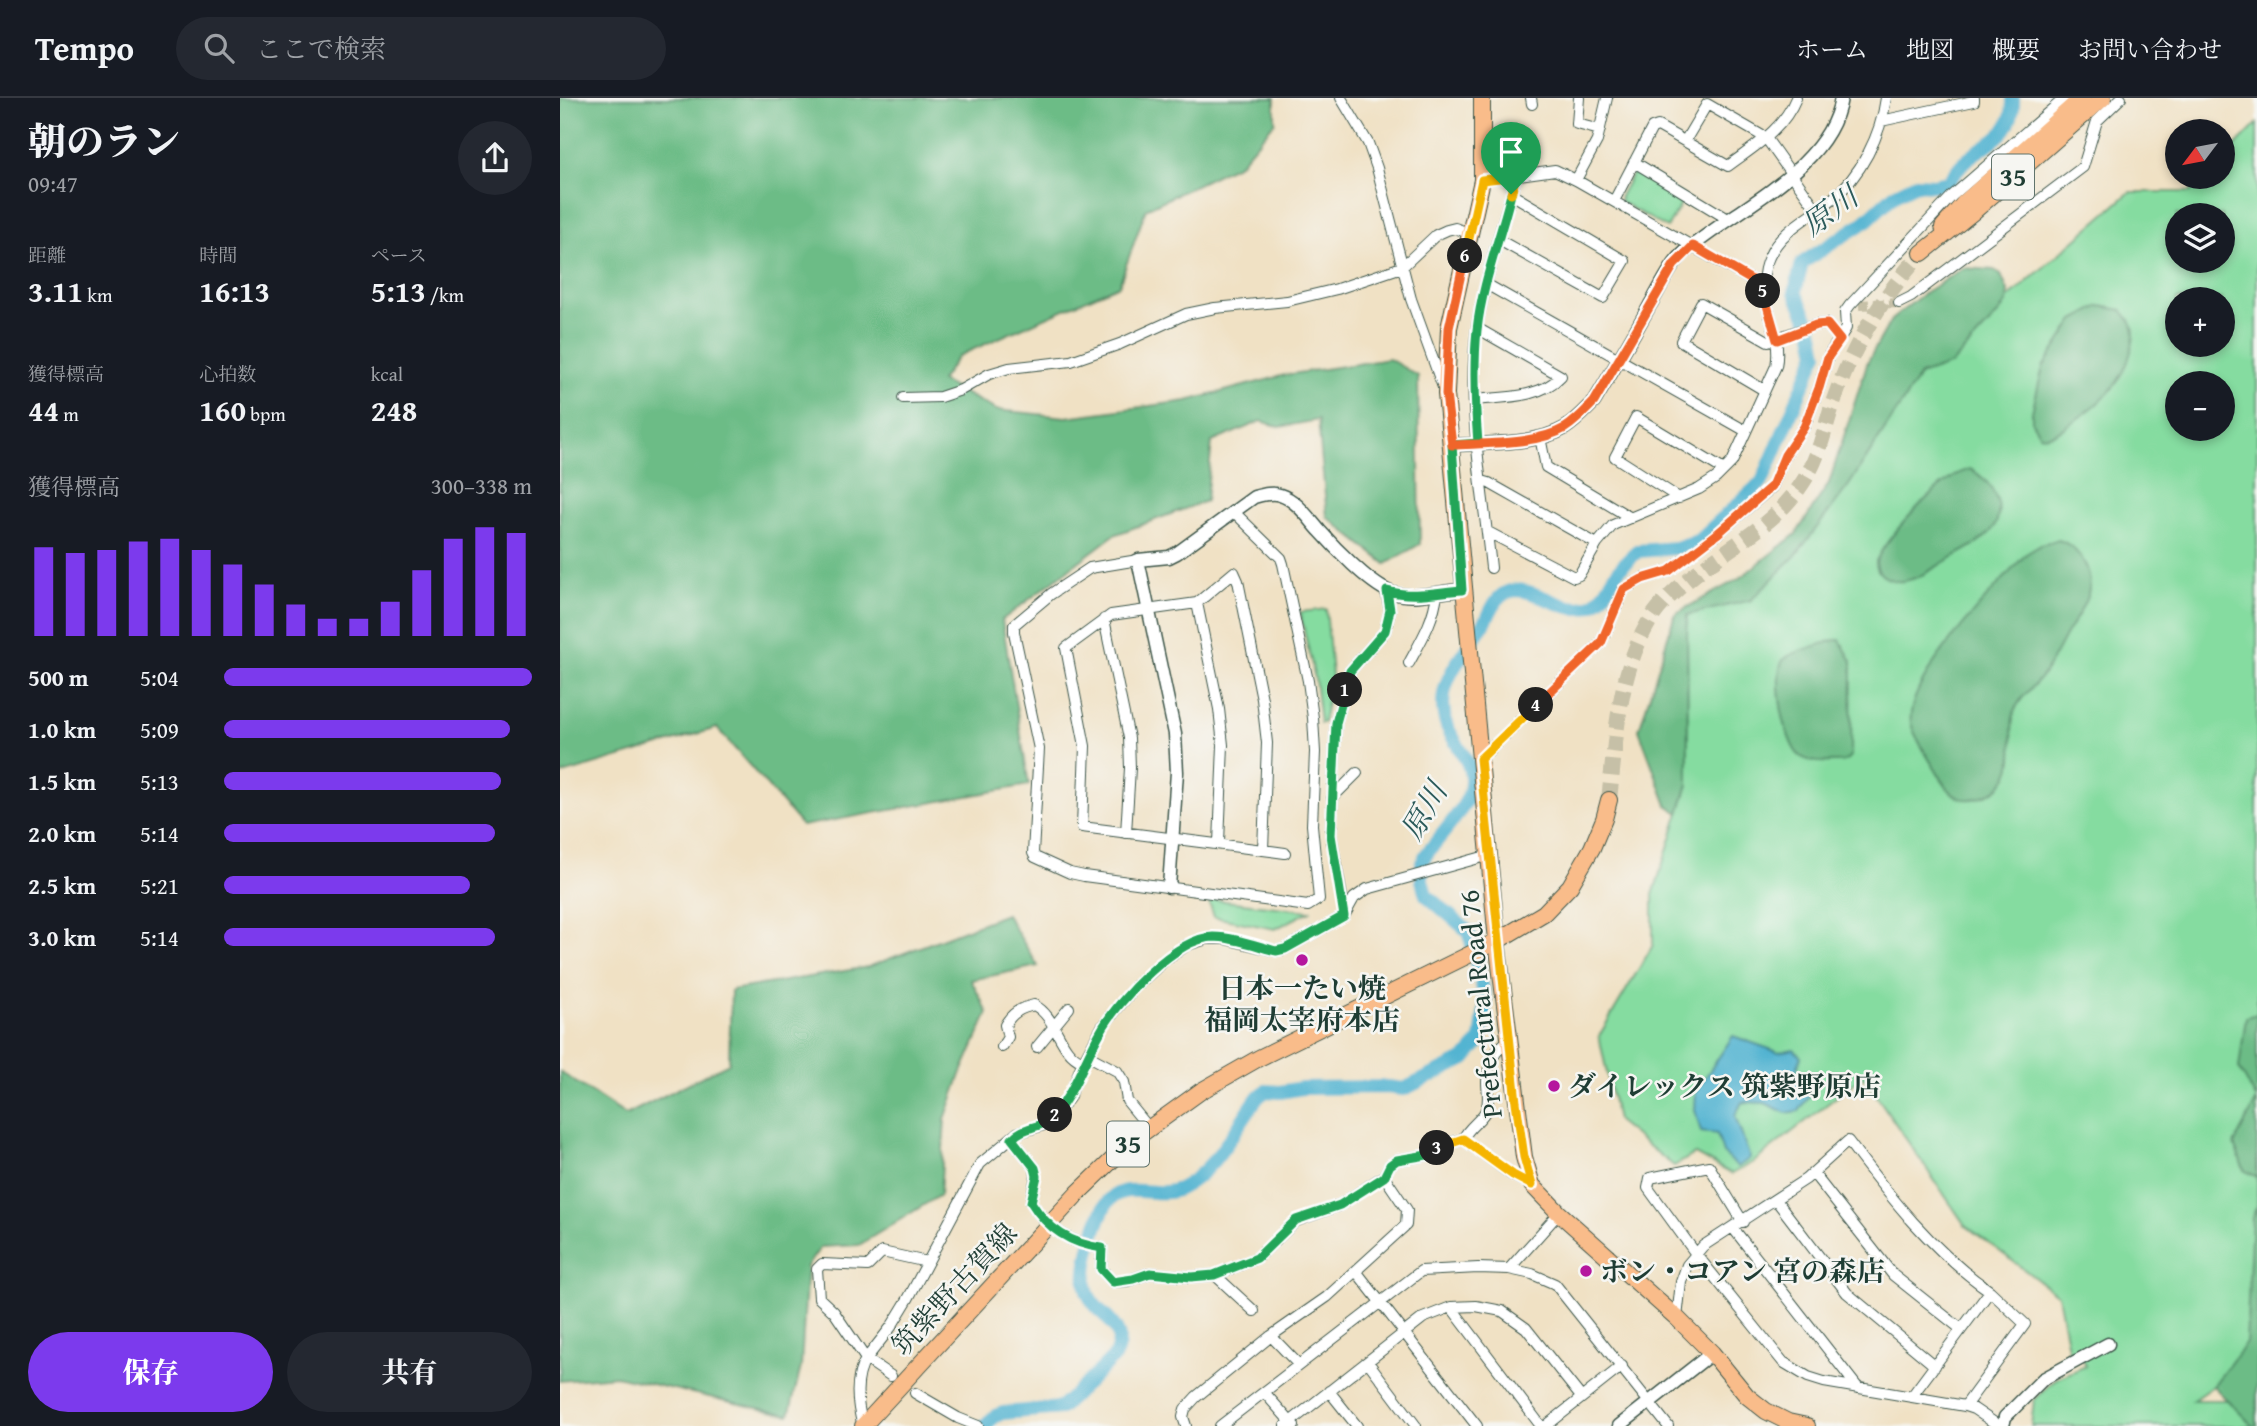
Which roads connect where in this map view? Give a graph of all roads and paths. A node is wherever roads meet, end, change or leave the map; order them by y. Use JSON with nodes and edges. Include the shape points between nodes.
{"nodes":[{"id":1,"x":1341,"y":98,"type":"edge"},
{"id":2,"x":1482,"y":98,"type":"edge"},
{"id":3,"x":1579,"y":98,"type":"edge"},
{"id":4,"x":1607,"y":98,"type":"edge"},
{"id":5,"x":1796,"y":98,"type":"edge"},
{"id":6,"x":1841,"y":98,"type":"edge"},
{"id":7,"x":1886,"y":98,"type":"edge"},
{"id":8,"x":1974,"y":98,"type":"edge"},
{"id":9,"x":2065,"y":98,"type":"edge"},
{"id":10,"x":2082,"y":98,"type":"edge"},
{"id":11,"x":2103,"y":98,"type":"edge"},
{"id":12,"x":2121,"y":98,"type":"edge"},
{"id":13,"x":1710,"y":101,"type":"edge"},
{"id":14,"x":1881,"y":121,"type":"junction"},
{"id":15,"x":1600,"y":130,"type":"junction"},
{"id":16,"x":1766,"y":138,"type":"junction"},
{"id":17,"x":1685,"y":141,"type":"junction"},
{"id":18,"x":1634,"y":162,"type":"junction"},
{"id":19,"x":1792,"y":173,"type":"junction"},
{"id":20,"x":1516,"y":176,"type":"junction"},
{"id":21,"x":1482,"y":180,"type":"junction"},
{"id":22,"x":1576,"y":180,"type":"junction"},
{"id":23,"x":1511,"y":194,"type":"junction"},
{"id":24,"x":1614,"y":201,"type":"junction"},
{"id":25,"x":1817,"y":210,"type":"junction"},
{"id":26,"x":1728,"y":219,"type":"junction"},
{"id":27,"x":1471,"y":234,"type":"junction"},
{"id":28,"x":1499,"y":240,"type":"junction"},
{"id":29,"x":1693,"y":246,"type":"junction"},
{"id":30,"x":1402,"y":267,"type":"junction"},
{"id":31,"x":1486,"y":284,"type":"junction"},
{"id":32,"x":1762,"y":286,"type":"junction"},
{"id":33,"x":1899,"y":303,"type":"tunnel mouth"},
{"id":34,"x":1477,"y":328,"type":"junction"},
{"id":35,"x":1448,"y":334,"type":"junction"},
{"id":36,"x":1424,"y":337,"type":"junction"},
{"id":37,"x":1777,"y":340,"type":"junction"},
{"id":38,"x":1840,"y":340,"type":"junction"},
{"id":39,"x":1620,"y":359,"type":"junction"},
{"id":40,"x":1764,"y":390,"type":"junction"},
{"id":41,"x":1446,"y":394,"type":"junction"},
{"id":42,"x":903,"y":398,"type":"dead end"},
{"id":43,"x":1474,"y":400,"type":"junction"},
{"id":44,"x":1746,"y":431,"type":"junction"},
{"id":45,"x":1540,"y":438,"type":"junction"},
{"id":46,"x":1478,"y":443,"type":"junction"},
{"id":47,"x":1452,"y":445,"type":"junction"},
{"id":48,"x":1724,"y":470,"type":"junction"},
{"id":49,"x":1482,"y":481,"type":"junction"},
{"id":50,"x":1679,"y":498,"type":"junction"},
{"id":51,"x":1233,"y":511,"type":"junction"},
{"id":52,"x":1631,"y":518,"type":"junction"},
{"id":53,"x":1488,"y":532,"type":"junction"},
{"id":54,"x":1597,"y":544,"type":"junction"},
{"id":55,"x":1138,"y":561,"type":"junction"},
{"id":56,"x":1491,"y":568,"type":"dead end"},
{"id":57,"x":1462,"y":590,"type":"junction"},
{"id":58,"x":1387,"y":591,"type":"junction"},
{"id":59,"x":1437,"y":593,"type":"junction"},
{"id":60,"x":1197,"y":603,"type":"junction"},
{"id":61,"x":1149,"y":609,"type":"junction"},
{"id":62,"x":1104,"y":618,"type":"junction"},
{"id":63,"x":1409,"y":663,"type":"dead end"},
{"id":64,"x":1480,"y":759,"type":"junction"},
{"id":65,"x":1357,"y":774,"type":"dead end"},
{"id":66,"x":1332,"y":798,"type":"junction"},
{"id":67,"x":1608,"y":800,"type":"tunnel mouth"},
{"id":68,"x":1126,"y":833,"type":"junction"},
{"id":69,"x":1172,"y":839,"type":"junction"},
{"id":70,"x":1219,"y":843,"type":"junction"},
{"id":71,"x":1263,"y":850,"type":"junction"},
{"id":72,"x":1285,"y":853,"type":"dead end"},
{"id":73,"x":1490,"y":855,"type":"junction"},
{"id":74,"x":1169,"y":887,"type":"junction"},
{"id":75,"x":1345,"y":914,"type":"junction"},
{"id":76,"x":1492,"y":944,"type":"junction"},
{"id":77,"x":1069,"y":1008,"type":"dead end"},
{"id":78,"x":1055,"y":1024,"type":"junction"},
{"id":79,"x":1509,"y":1041,"type":"junction"},
{"id":80,"x":1002,"y":1047,"type":"dead end"},
{"id":81,"x":1037,"y":1047,"type":"dead end"},
{"id":82,"x":1085,"y":1059,"type":"junction"},
{"id":83,"x":1149,"y":1128,"type":"junction"},
{"id":84,"x":1012,"y":1139,"type":"junction"},
{"id":85,"x":1463,"y":1139,"type":"junction"},
{"id":86,"x":1813,"y":1173,"type":"junction"},
{"id":87,"x":1384,"y":1177,"type":"junction"},
{"id":88,"x":1532,"y":1185,"type":"junction"},
{"id":89,"x":1776,"y":1200,"type":"junction"},
{"id":90,"x":1559,"y":1213,"type":"junction"},
{"id":91,"x":1743,"y":1222,"type":"junction"},
{"id":92,"x":1049,"y":1224,"type":"junction"},
{"id":93,"x":1733,"y":1228,"type":"junction"},
{"id":94,"x":1696,"y":1254,"type":"junction"},
{"id":95,"x":927,"y":1262,"type":"junction"},
{"id":96,"x":1509,"y":1269,"type":"junction"},
{"id":97,"x":1356,"y":1272,"type":"junction"},
{"id":98,"x":1214,"y":1275,"type":"junction"},
{"id":99,"x":1990,"y":1292,"type":"junction"},
{"id":100,"x":1379,"y":1303,"type":"junction"},
{"id":101,"x":1451,"y":1307,"type":"junction"},
{"id":102,"x":1254,"y":1311,"type":"dead end"},
{"id":103,"x":1677,"y":1318,"type":"junction"},
{"id":104,"x":1961,"y":1329,"type":"junction"},
{"id":105,"x":1404,"y":1333,"type":"junction"},
{"id":106,"x":1271,"y":1336,"type":"junction"},
{"id":107,"x":2108,"y":1344,"type":"dead end"},
{"id":108,"x":1712,"y":1353,"type":"junction"},
{"id":109,"x":866,"y":1359,"type":"junction"},
{"id":110,"x":1368,"y":1362,"type":"junction"},
{"id":111,"x":1299,"y":1365,"type":"junction"},
{"id":112,"x":1622,"y":1366,"type":"junction"},
{"id":113,"x":1935,"y":1366,"type":"junction"},
{"id":114,"x":891,"y":1377,"type":"dead end"},
{"id":115,"x":1858,"y":1388,"type":"junction"},
{"id":116,"x":1329,"y":1391,"type":"junction"},
{"id":117,"x":1264,"y":1392,"type":"junction"},
{"id":118,"x":915,"y":1393,"type":"dead end"},
{"id":119,"x":1912,"y":1396,"type":"junction"},
{"id":120,"x":1581,"y":1397,"type":"junction"},
{"id":121,"x":1650,"y":1402,"type":"junction"},
{"id":122,"x":1965,"y":1406,"type":"junction"},
{"id":123,"x":1290,"y":1425,"type":"edge"},
{"id":124,"x":863,"y":1426,"type":"edge"},
{"id":125,"x":978,"y":1426,"type":"edge"},
{"id":126,"x":1186,"y":1426,"type":"edge"},
{"id":127,"x":1220,"y":1426,"type":"edge"},
{"id":128,"x":1357,"y":1426,"type":"edge"},
{"id":129,"x":1416,"y":1426,"type":"edge"},
{"id":130,"x":1477,"y":1426,"type":"edge"},
{"id":131,"x":1543,"y":1426,"type":"edge"},
{"id":132,"x":1619,"y":1426,"type":"edge"},
{"id":133,"x":1668,"y":1426,"type":"edge"},
{"id":134,"x":1807,"y":1426,"type":"edge"},
{"id":135,"x":2001,"y":1426,"type":"edge"}],
"edges":[{"from":1,"to":30,"type":"street","via":[[1374,159]]},
{"from":2,"to":21,"type":"main road","name":"Prefectural Road 76"},
{"from":3,"to":15,"type":"street","via":[[1577,124]]},
{"from":4,"to":15,"type":"street"},
{"from":5,"to":16,"type":"street","via":[[1787,117]]},
{"from":6,"to":19,"type":"street","via":[[1825,140]]},
{"from":7,"to":14,"type":"street"},
{"from":8,"to":14,"type":"street"},
{"from":9,"to":38,"type":"street","via":[[1952,196],[1845,312],[1846,328]]},
{"from":10,"to":11,"type":"main road","number":"35","via":[[1964,203],[1922,253]]},
{"from":12,"to":33,"type":"street","via":[[2097,121],[2083,167]]},
{"from":13,"to":16,"type":"street"},
{"from":13,"to":17,"type":"street"},
{"from":14,"to":25,"type":"street","via":[[1863,162],[1834,198]]},
{"from":15,"to":22,"type":"street"},
{"from":16,"to":17,"type":"street","via":[[1728,166]]},
{"from":16,"to":19,"type":"street"},
{"from":17,"to":18,"type":"street","via":[[1658,126],[1652,128]]},
{"from":18,"to":24,"type":"street"},
{"from":18,"to":26,"type":"street"},
{"from":19,"to":25,"type":"street"},
{"from":19,"to":26,"type":"street"},
{"from":20,"to":21,"type":"street"},
{"from":20,"to":22,"type":"street","via":[[1556,170]]},
{"from":20,"to":23,"type":"street"},
{"from":21,"to":27,"type":"main road","name":"Prefectural Road 76"},
{"from":22,"to":24,"type":"street"},
{"from":23,"to":28,"type":"street"},
{"from":23,"to":28,"type":"street","via":[[1625,261],[1603,298]]},
{"from":24,"to":29,"type":"street"},
{"from":25,"to":32,"type":"street","via":[[1776,244]]},
{"from":26,"to":29,"type":"street"},
{"from":27,"to":30,"type":"street","via":[[1455,228],[1436,235]]},
{"from":27,"to":35,"type":"main road","name":"Prefectural Road 76"},
{"from":28,"to":31,"type":"street"},
{"from":29,"to":32,"type":"street"},
{"from":29,"to":39,"type":"street","via":[[1674,265]]},
{"from":30,"to":36,"type":"street"},
{"from":30,"to":42,"type":"street","via":[[1287,301],[1186,314],[1071,361],[1009,368],[940,397]]},
{"from":31,"to":34,"type":"street"},
{"from":31,"to":39,"type":"street"},
{"from":32,"to":37,"type":"street"},
{"from":34,"to":43,"type":"street"},
{"from":34,"to":43,"type":"street","via":[[1561,376],[1535,392]]},
{"from":35,"to":36,"type":"street"},
{"from":35,"to":41,"type":"main road","name":"Prefectural Road 76"},
{"from":36,"to":41,"type":"street"},
{"from":37,"to":38,"type":"street","via":[[1827,324]]},
{"from":37,"to":40,"type":"street","via":[[1776,366]]},
{"from":37,"to":40,"type":"street","via":[[1768,341],[1701,303],[1681,341]]},
{"from":38,"to":64,"type":"street","via":[[1828,357],[1804,427],[1772,486],[1669,571],[1624,589],[1601,643]]},
{"from":39,"to":44,"type":"street"},
{"from":39,"to":45,"type":"street","via":[[1581,416]]},
{"from":40,"to":44,"type":"street"},
{"from":41,"to":47,"type":"main road","name":"Prefectural Road 76"},
{"from":43,"to":46,"type":"street"},
{"from":44,"to":48,"type":"street"},
{"from":45,"to":46,"type":"street"},
{"from":45,"to":52,"type":"street","via":[[1546,467]]},
{"from":46,"to":47,"type":"street"},
{"from":46,"to":49,"type":"street"},
{"from":47,"to":57,"type":"main road","name":"Prefectural Road 76"},
{"from":48,"to":50,"type":"street"},
{"from":48,"to":50,"type":"street","via":[[1636,417],[1615,457]]},
{"from":49,"to":53,"type":"street"},
{"from":49,"to":54,"type":"street"},
{"from":50,"to":52,"type":"street"},
{"from":51,"to":55,"type":"street","via":[[1177,553]]},
{"from":51,"to":58,"type":"street","via":[[1254,497],[1269,494],[1293,501],[1348,561]]},
{"from":51,"to":74,"type":"street","via":[[1283,564],[1313,719],[1312,825],[1319,899],[1308,906]]},
{"from":52,"to":54,"type":"street","via":[[1613,525]]},
{"from":53,"to":54,"type":"street","via":[[1574,577]]},
{"from":53,"to":56,"type":"street"},
{"from":55,"to":61,"type":"street"},
{"from":55,"to":74,"type":"street","via":[[1090,568],[1014,625],[1039,749],[1033,853],[1070,873]]},
{"from":57,"to":59,"type":"street"},
{"from":57,"to":64,"type":"main road","name":"Prefectural Road 76"},
{"from":58,"to":59,"type":"street"},
{"from":58,"to":66,"type":"street","via":[[1390,610],[1385,631],[1350,671],[1336,723]]},
{"from":59,"to":63,"type":"street","via":[[1428,631]]},
{"from":60,"to":61,"type":"street"},
{"from":60,"to":70,"type":"street","via":[[1223,745]]},
{"from":60,"to":71,"type":"street","via":[[1234,572],[1268,743]]},
{"from":61,"to":62,"type":"street"},
{"from":61,"to":69,"type":"street","via":[[1175,734]]},
{"from":62,"to":68,"type":"street","via":[[1129,738]]},
{"from":62,"to":68,"type":"street","via":[[1066,648],[1085,746],[1082,827]]},
{"from":64,"to":73,"type":"main road","name":"Prefectural Road 76"},
{"from":65,"to":66,"type":"street"},
{"from":66,"to":75,"type":"street","via":[[1331,835]]},
{"from":67,"to":76,"type":"main road","name":"筑紫野古賀線","number":"35","via":[[1592,848],[1570,886],[1544,913]]},
{"from":68,"to":69,"type":"street"},
{"from":69,"to":70,"type":"street"},
{"from":69,"to":74,"type":"street"},
{"from":70,"to":71,"type":"street"},
{"from":71,"to":72,"type":"street"},
{"from":73,"to":75,"type":"street","via":[[1367,889],[1354,898]]},
{"from":73,"to":76,"type":"main road","name":"Prefectural Road 76"},
{"from":75,"to":82,"type":"street","via":[[1276,951],[1214,937],[1187,945],[1135,987],[1102,1027]]},
{"from":76,"to":79,"type":"main road","name":"Prefectural Road 76"},
{"from":76,"to":83,"type":"main road","name":"筑紫野古賀線","number":"35","via":[[1259,1058]]},
{"from":77,"to":78,"type":"street"},
{"from":78,"to":80,"type":"street","via":[[1038,1006],[1022,1007],[1005,1025],[1008,1037]]},
{"from":78,"to":81,"type":"street"},
{"from":78,"to":82,"type":"street","via":[[1074,1059]]},
{"from":79,"to":85,"type":"street","via":[[1492,1059],[1487,1109]]},
{"from":79,"to":88,"type":"main road","name":"Prefectural Road 76"},
{"from":82,"to":83,"type":"street","via":[[1117,1071],[1125,1082],[1126,1101]]},
{"from":82,"to":84,"type":"street","via":[[1069,1098],[1052,1119]]},
{"from":83,"to":92,"type":"main road","name":"筑紫野古賀線","number":"35"},
{"from":84,"to":92,"type":"street","via":[[1035,1168],[1031,1202]]},
{"from":84,"to":95,"type":"street","via":[[980,1164]]},
{"from":85,"to":87,"type":"street","via":[[1427,1155],[1397,1160]]},
{"from":85,"to":88,"type":"street"},
{"from":86,"to":89,"type":"street"},
{"from":86,"to":99,"type":"street","via":[[1848,1141],[1934,1247]]},
{"from":86,"to":104,"type":"street","via":[[1893,1275]]},
{"from":87,"to":97,"type":"street","via":[[1407,1210],[1405,1225]]},
{"from":87,"to":98,"type":"street","via":[[1340,1205],[1296,1220],[1257,1258]]},
{"from":88,"to":90,"type":"main road","name":"Prefectural Road 76"},
{"from":89,"to":91,"type":"street"},
{"from":89,"to":113,"type":"street","via":[[1847,1293]]},
{"from":90,"to":96,"type":"street"},
{"from":90,"to":103,"type":"main road","name":"Prefectural Road 76"},
{"from":91,"to":93,"type":"street"},
{"from":91,"to":94,"type":"street","via":[[1709,1166],[1650,1178],[1648,1188]]},
{"from":92,"to":98,"type":"street","via":[[1064,1238],[1102,1248],[1101,1269],[1113,1282],[1150,1273]]},
{"from":92,"to":124,"type":"main road","name":"筑紫野古賀線","number":"35"},
{"from":93,"to":94,"type":"street"},
{"from":93,"to":115,"type":"street"},
{"from":94,"to":103,"type":"street","via":[[1681,1282]]},
{"from":94,"to":115,"type":"street","via":[[1783,1362],[1808,1377]]},
{"from":95,"to":109,"type":"street","via":[[897,1318]]},
{"from":95,"to":109,"type":"street","via":[[882,1252],[868,1266],[822,1265],[817,1269],[819,1298]]},
{"from":96,"to":100,"type":"street","via":[[1420,1271]]},
{"from":96,"to":112,"type":"street","via":[[1555,1284]]},
{"from":97,"to":100,"type":"street"},
{"from":97,"to":106,"type":"street"},
{"from":98,"to":102,"type":"street"},
{"from":99,"to":104,"type":"street"},
{"from":99,"to":122,"type":"street","via":[[2025,1324]]},
{"from":100,"to":105,"type":"street"},
{"from":100,"to":111,"type":"street"},
{"from":101,"to":105,"type":"street","via":[[1423,1318]]},
{"from":101,"to":120,"type":"street","via":[[1502,1311],[1518,1322]]},
{"from":101,"to":131,"type":"street"},
{"from":103,"to":108,"type":"main road","name":"Prefectural Road 76"},
{"from":104,"to":113,"type":"street"},
{"from":105,"to":110,"type":"street"},
{"from":105,"to":130,"type":"street"},
{"from":106,"to":111,"type":"street"},
{"from":106,"to":126,"type":"street","via":[[1196,1397],[1185,1409]]},
{"from":107,"to":135,"type":"street","via":[[2043,1379]]},
{"from":108,"to":121,"type":"street"},
{"from":108,"to":134,"type":"main road","name":"Prefectural Road 76","via":[[1747,1396],[1766,1411]]},
{"from":109,"to":114,"type":"street"},
{"from":109,"to":124,"type":"street","via":[[858,1380]]},
{"from":110,"to":116,"type":"street"},
{"from":110,"to":129,"type":"street"},
{"from":111,"to":117,"type":"street"},
{"from":112,"to":120,"type":"street"},
{"from":112,"to":121,"type":"street"},
{"from":113,"to":119,"type":"street"},
{"from":115,"to":119,"type":"street"},
{"from":116,"to":123,"type":"street"},
{"from":116,"to":128,"type":"street"},
{"from":117,"to":123,"type":"street"},
{"from":117,"to":127,"type":"street"},
{"from":118,"to":125,"type":"street"},
{"from":119,"to":122,"type":"street"},
{"from":120,"to":131,"type":"street"},
{"from":121,"to":132,"type":"street"},
{"from":121,"to":133,"type":"street"},
{"from":122,"to":135,"type":"street"}]}
